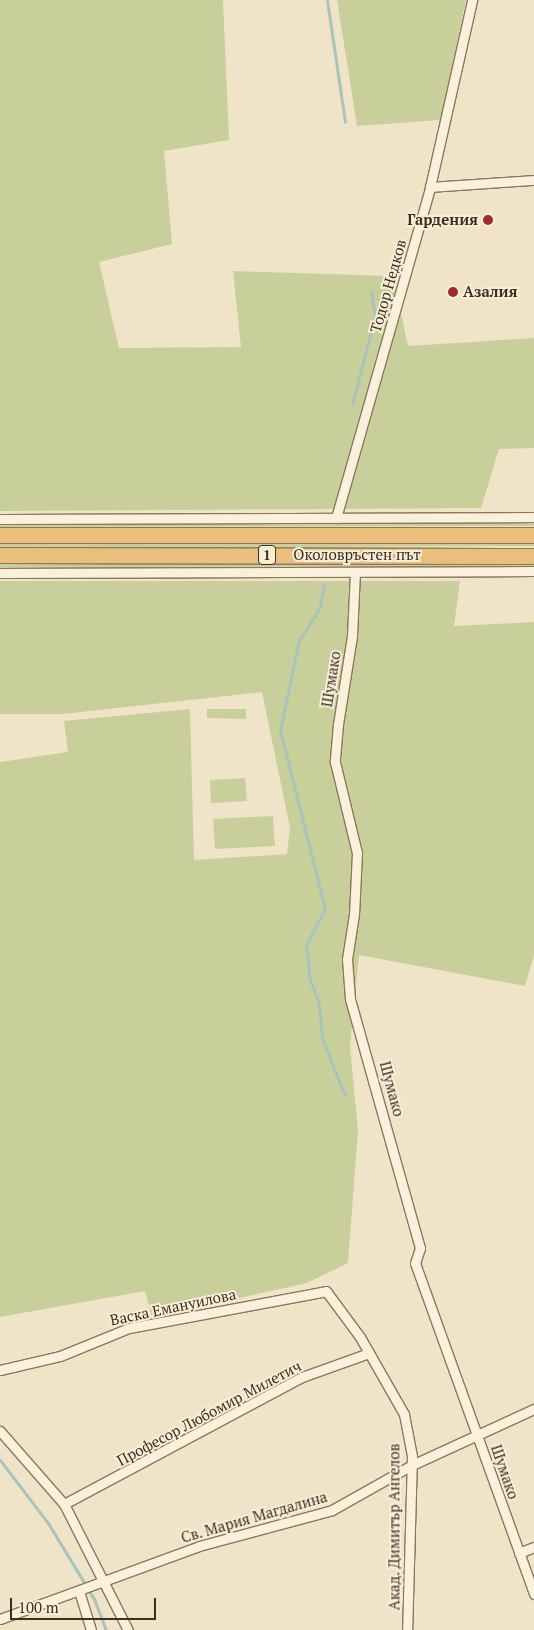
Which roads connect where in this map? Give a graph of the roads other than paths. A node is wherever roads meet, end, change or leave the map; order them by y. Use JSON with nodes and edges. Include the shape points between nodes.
{"nodes":[{"id":1,"x":472,"y":0,"type":"edge"},
{"id":2,"x":534,"y":180,"type":"edge"},
{"id":3,"x":430,"y":187,"type":"junction"},
{"id":4,"x":534,"y":517,"type":"edge"},
{"id":5,"x":336,"y":518,"type":"junction"},
{"id":6,"x":0,"y":519,"type":"edge"},
{"id":7,"x":0,"y":535,"type":"edge"},
{"id":8,"x":534,"y":535,"type":"edge"},
{"id":9,"x":0,"y":555,"type":"edge"},
{"id":10,"x":534,"y":556,"type":"edge"},
{"id":11,"x":534,"y":571,"type":"edge"},
{"id":12,"x":355,"y":572,"type":"junction"},
{"id":13,"x":0,"y":573,"type":"edge"},
{"id":14,"x":326,"y":1291,"type":"joint"},
{"id":15,"x":369,"y":1353,"type":"junction"},
{"id":16,"x":0,"y":1370,"type":"edge"},
{"id":17,"x":534,"y":1409,"type":"edge"},
{"id":18,"x":0,"y":1432,"type":"edge"},
{"id":19,"x":477,"y":1433,"type":"junction"},
{"id":20,"x":412,"y":1464,"type":"junction"},
{"id":21,"x":64,"y":1504,"type":"junction"},
{"id":22,"x":534,"y":1547,"type":"edge"},
{"id":23,"x":519,"y":1553,"type":"junction"},
{"id":24,"x":106,"y":1581,"type":"junction"},
{"id":25,"x":79,"y":1591,"type":"junction"},
{"id":26,"x":534,"y":1594,"type":"edge"},
{"id":27,"x":0,"y":1620,"type":"edge"},
{"id":28,"x":91,"y":1630,"type":"edge"},
{"id":29,"x":128,"y":1630,"type":"edge"},
{"id":30,"x":407,"y":1630,"type":"edge"}],
"edges":[{"from":1,"to":3,"type":"street","name":"Тодор Недков"},
{"from":2,"to":3,"type":"street"},
{"from":3,"to":5,"type":"street","name":"Тодор Недков"},
{"from":4,"to":5,"type":"street"},
{"from":5,"to":6,"type":"street"},
{"from":7,"to":8,"type":"highway","name":"Околовръстен път","number":"1"},
{"from":9,"to":10,"type":"highway","name":"Околовръстен път","number":"1"},
{"from":11,"to":12,"type":"street"},
{"from":12,"to":13,"type":"street"},
{"from":12,"to":19,"type":"street","name":"Шумако","via":[[352,636],[335,762],[357,853],[354,914],[347,959],[350,999],[420,1248],[415,1263]]},
{"from":14,"to":15,"type":"street","name":"Акад. Димитър Ангелов"},
{"from":14,"to":16,"type":"street","name":"Васка Емануилова","via":[[129,1328],[60,1356]]},
{"from":15,"to":20,"type":"street","name":"Акад. Димитър Ангелов","via":[[404,1414]]},
{"from":15,"to":21,"type":"street","name":"Професор Любомир Милетич","via":[[302,1378]]},
{"from":17,"to":19,"type":"street","name":"Св. Мария Магдалина"},
{"from":18,"to":21,"type":"street"},
{"from":19,"to":20,"type":"street","name":"Св. Мария Магдалина"},
{"from":19,"to":23,"type":"street","name":"Шумако"},
{"from":20,"to":24,"type":"street","name":"Св. Мария Магдалина","via":[[332,1510],[199,1546]]},
{"from":20,"to":30,"type":"street","name":"Акад. Димитър Ангелов"},
{"from":21,"to":24,"type":"street"},
{"from":22,"to":23,"type":"street"},
{"from":23,"to":26,"type":"street","name":"Шумако"},
{"from":24,"to":25,"type":"street","name":"Св. Мария Магдалина"},
{"from":24,"to":29,"type":"street"},
{"from":25,"to":27,"type":"street","name":"Св. Мария Магдалина"},
{"from":25,"to":28,"type":"street"}]}
